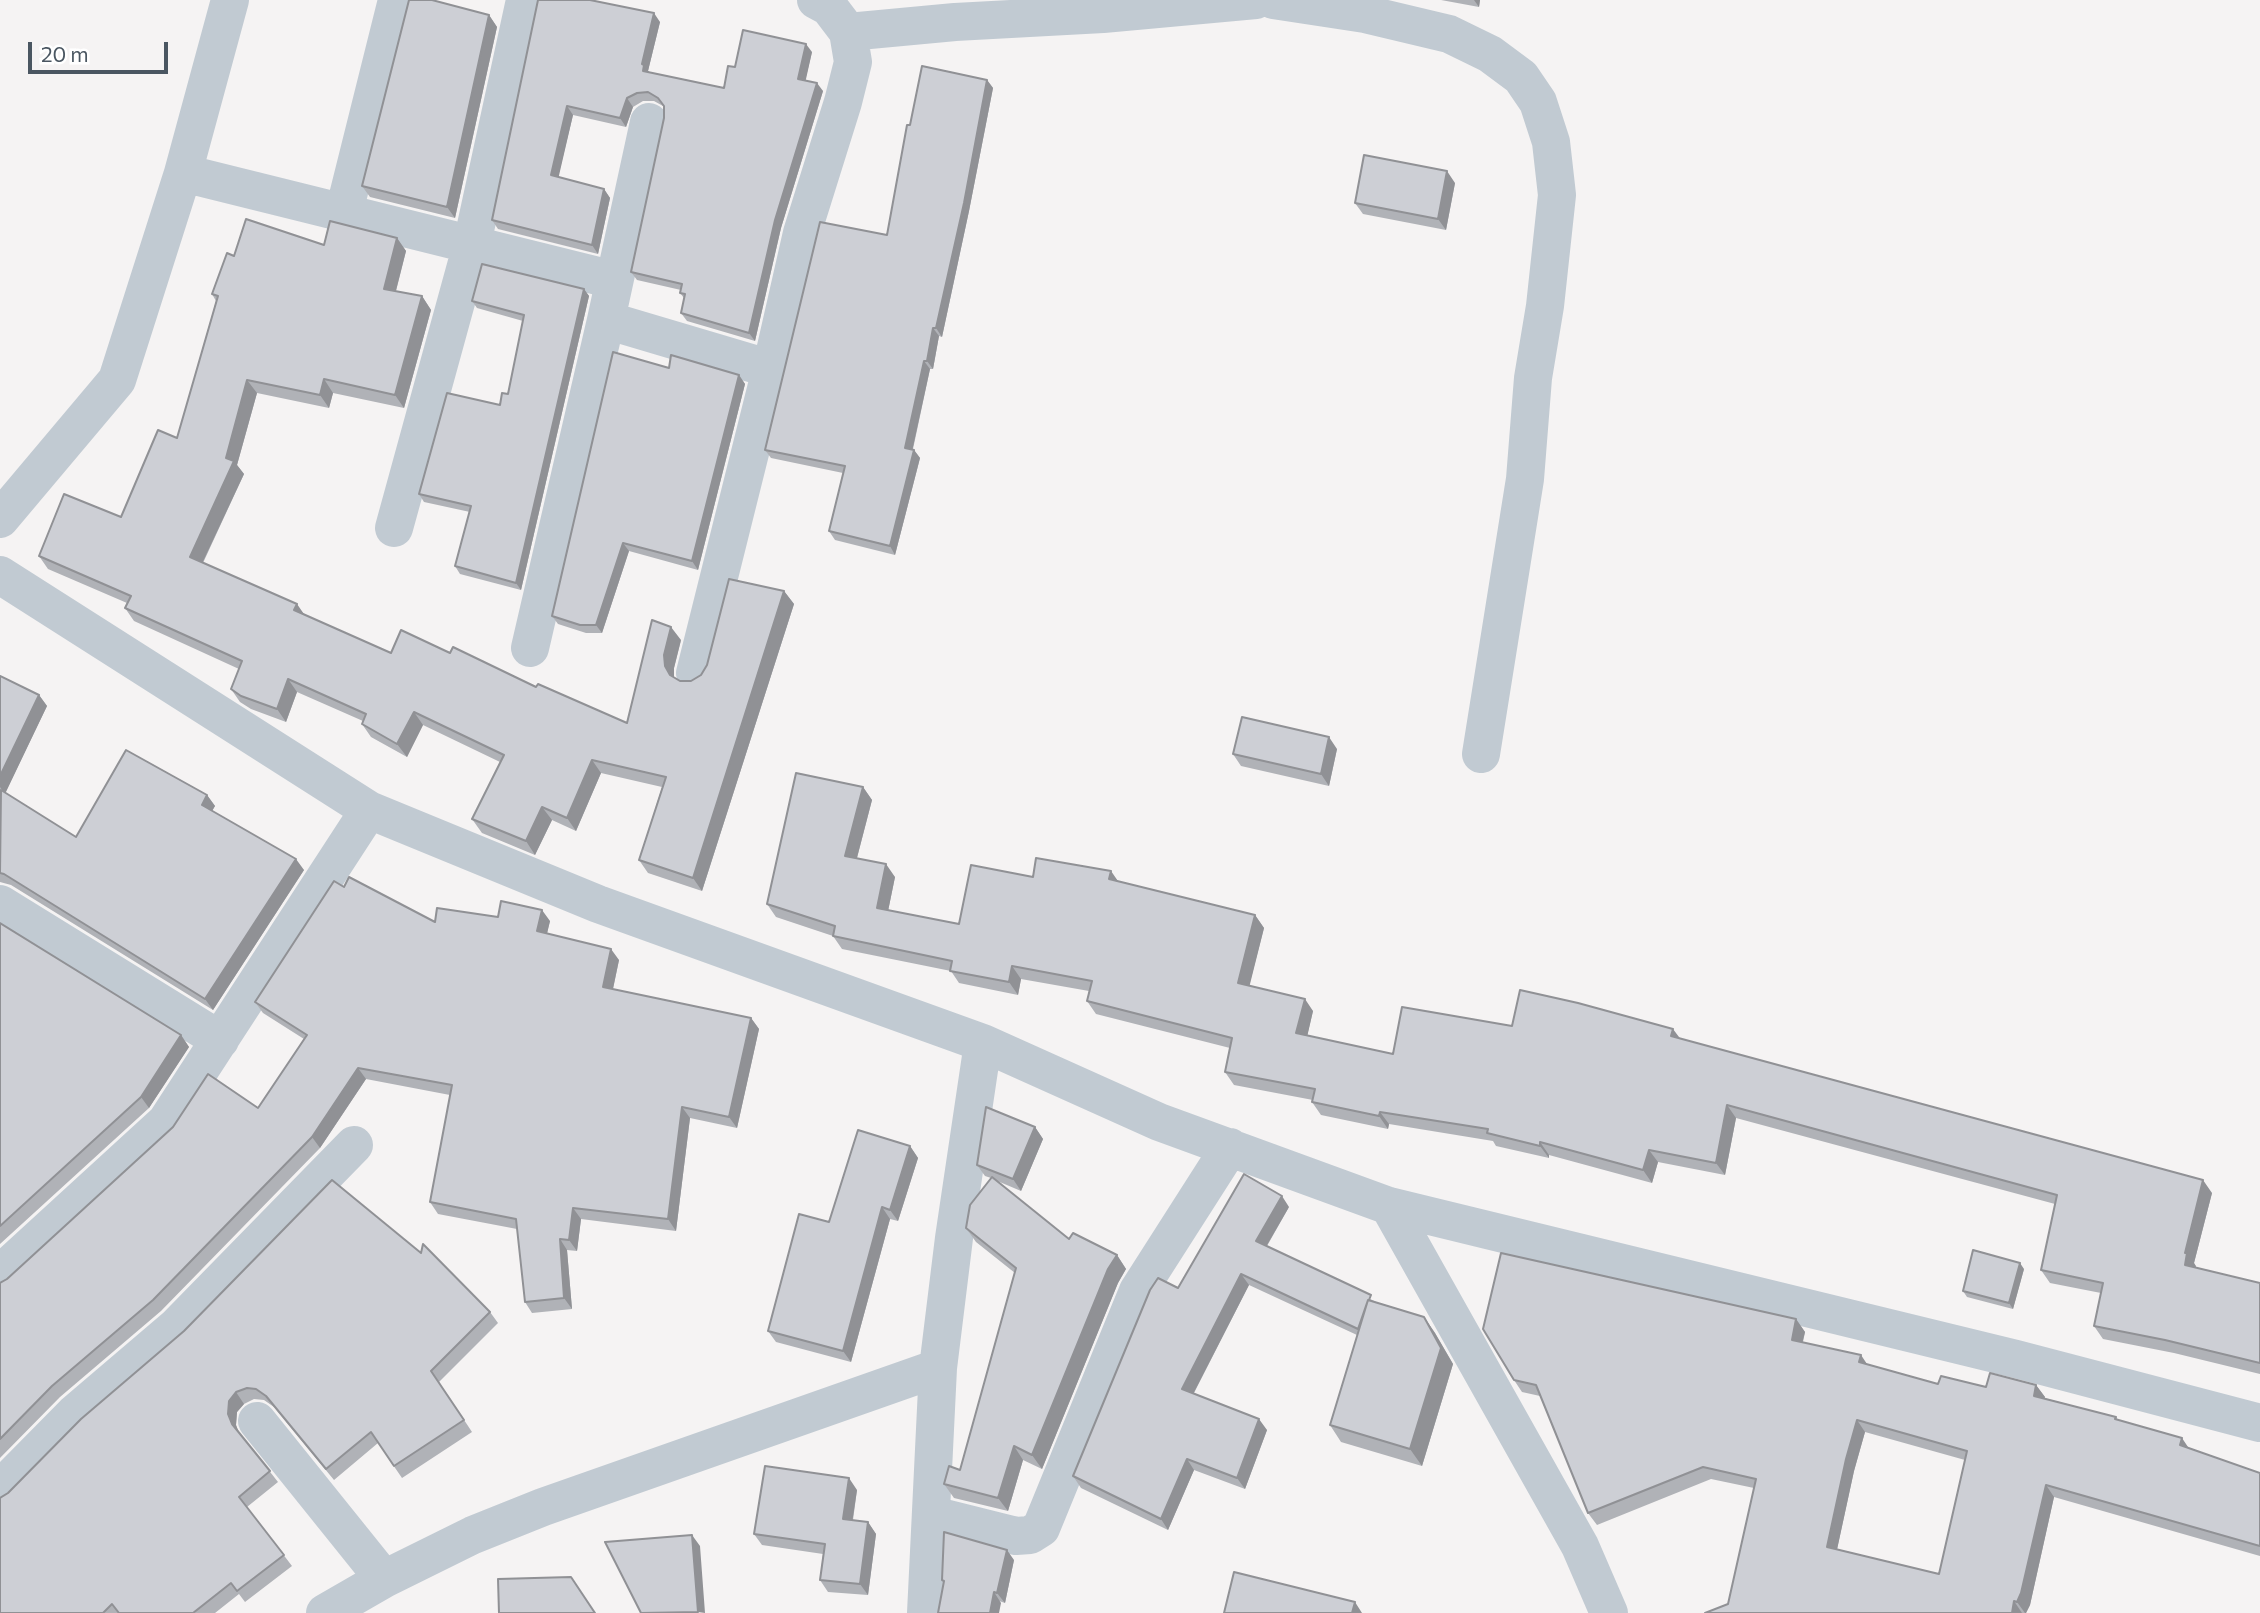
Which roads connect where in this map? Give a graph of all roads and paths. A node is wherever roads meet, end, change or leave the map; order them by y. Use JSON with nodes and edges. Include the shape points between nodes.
{"nodes":[{"id":1,"x":230,"y":0,"type":"edge"},
{"id":2,"x":397,"y":0,"type":"edge"},
{"id":3,"x":525,"y":0,"type":"edge"},
{"id":4,"x":816,"y":0,"type":"edge"},
{"id":5,"x":1255,"y":0,"type":"edge"},
{"id":6,"x":1273,"y":0,"type":"edge"},
{"id":7,"x":848,"y":32,"type":"junction"},
{"id":8,"x":649,"y":122,"type":"dead end"},
{"id":9,"x":183,"y":173,"type":"junction"},
{"id":10,"x":344,"y":212,"type":"junction"},
{"id":11,"x":472,"y":244,"type":"junction"},
{"id":12,"x":614,"y":280,"type":"junction"},
{"id":13,"x":606,"y":320,"type":"junction"},
{"id":14,"x":771,"y":369,"type":"junction"},
{"id":15,"x":0,"y":520,"type":"edge"},
{"id":16,"x":394,"y":528,"type":"dead end"},
{"id":17,"x":0,"y":576,"type":"edge"},
{"id":18,"x":530,"y":649,"type":"dead end"},
{"id":19,"x":695,"y":673,"type":"dead end"},
{"id":20,"x":1481,"y":754,"type":"dead end"},
{"id":21,"x":369,"y":810,"type":"junction"},
{"id":22,"x":0,"y":904,"type":"edge"},
{"id":23,"x":220,"y":1040,"type":"junction"},
{"id":24,"x":982,"y":1043,"type":"junction"},
{"id":25,"x":354,"y":1145,"type":"dead end"},
{"id":26,"x":1230,"y":1147,"type":"junction"},
{"id":27,"x":1389,"y":1206,"type":"junction"},
{"id":28,"x":0,"y":1274,"type":"edge"},
{"id":29,"x":938,"y":1368,"type":"junction"},
{"id":30,"x":257,"y":1421,"type":"dead end"},
{"id":31,"x":2260,"y":1423,"type":"edge"},
{"id":32,"x":0,"y":1489,"type":"edge"},
{"id":33,"x":932,"y":1515,"type":"junction"},
{"id":34,"x":384,"y":1579,"type":"junction"},
{"id":35,"x":325,"y":1613,"type":"edge"},
{"id":36,"x":926,"y":1613,"type":"edge"},
{"id":37,"x":1609,"y":1613,"type":"edge"}],
"edges":[{"from":1,"to":9,"type":"street"},
{"from":2,"to":10,"type":"street"},
{"from":3,"to":11,"type":"street"},
{"from":4,"to":7,"type":"street","via":[[829,7]]},
{"from":5,"to":7,"type":"street"},
{"from":6,"to":20,"type":"street","via":[[1365,14],[1449,34],[1490,54],[1521,78],[1538,102],[1551,142],[1557,195],[1545,306],[1533,378],[1525,479]]},
{"from":7,"to":14,"type":"street","via":[[853,62],[844,102],[802,233]]},
{"from":8,"to":12,"type":"street"},
{"from":9,"to":10,"type":"street"},
{"from":9,"to":15,"type":"street","via":[[117,380]]},
{"from":10,"to":11,"type":"street"},
{"from":11,"to":12,"type":"street"},
{"from":11,"to":16,"type":"street"},
{"from":12,"to":13,"type":"street"},
{"from":13,"to":14,"type":"street"},
{"from":13,"to":18,"type":"street"},
{"from":14,"to":19,"type":"street"},
{"from":17,"to":21,"type":"street"},
{"from":21,"to":23,"type":"street"},
{"from":21,"to":24,"type":"street","via":[[598,904]]},
{"from":22,"to":23,"type":"street"},
{"from":23,"to":28,"type":"street","via":[[166,1122]]},
{"from":24,"to":26,"type":"street","via":[[1159,1122]]},
{"from":24,"to":29,"type":"street"},
{"from":25,"to":32,"type":"street","via":[[176,1327],[74,1414]]},
{"from":26,"to":27,"type":"street"},
{"from":26,"to":33,"type":"street","via":[[1138,1291],[1041,1528],[1016,1536]]},
{"from":27,"to":31,"type":"street"},
{"from":27,"to":37,"type":"street","via":[[1580,1546]]},
{"from":29,"to":33,"type":"street"},
{"from":29,"to":34,"type":"street","via":[[544,1507],[472,1535]]},
{"from":30,"to":34,"type":"street"},
{"from":33,"to":36,"type":"street"},
{"from":34,"to":35,"type":"street"}]}
